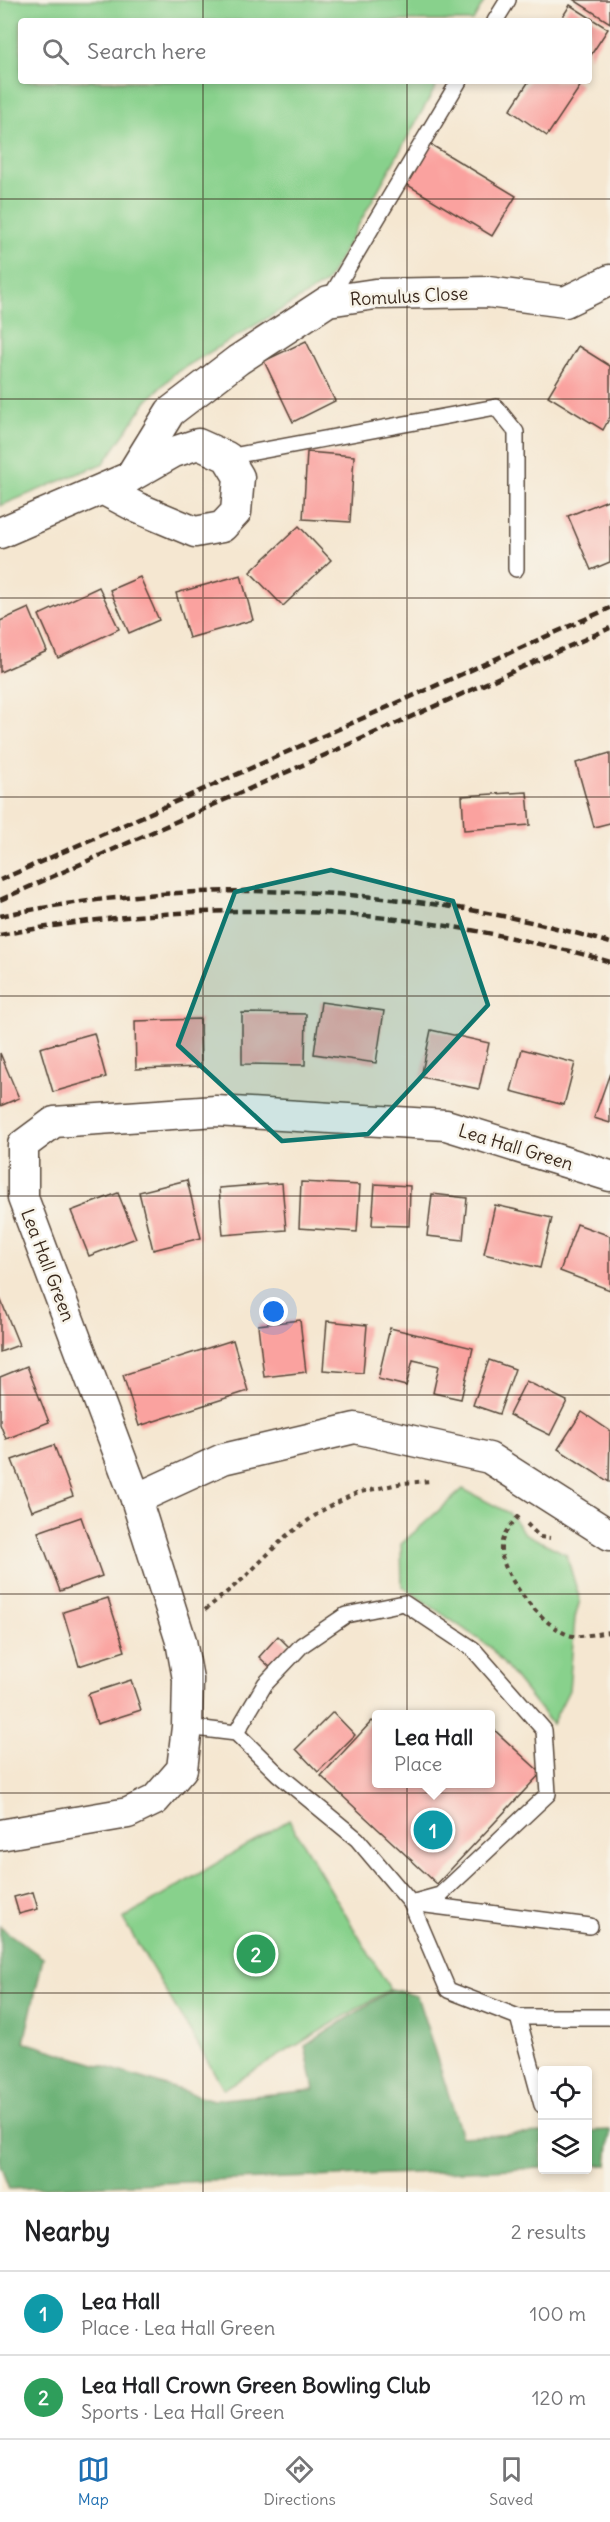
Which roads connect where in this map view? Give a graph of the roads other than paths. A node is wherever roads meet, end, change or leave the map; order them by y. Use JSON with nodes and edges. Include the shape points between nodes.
{"nodes":[{"id":1,"x":508,"y":0,"type":"edge"},
{"id":2,"x":497,"y":18,"type":"edge"},
{"id":3,"x":457,"y":84,"type":"edge"},
{"id":4,"x":608,"y":283,"type":"edge"},
{"id":5,"x":328,"y":301,"type":"junction"},
{"id":6,"x":227,"y":457,"type":"junction"},
{"id":7,"x":130,"y":477,"type":"junction"},
{"id":8,"x":102,"y":489,"type":"junction"},
{"id":9,"x":0,"y":533,"type":"edge"},
{"id":10,"x":516,"y":569,"type":"dead end"},
{"id":11,"x":610,"y":1176,"type":"edge"},
{"id":12,"x":136,"y":1499,"type":"junction"},
{"id":13,"x":608,"y":1534,"type":"edge"},
{"id":14,"x":187,"y":1727,"type":"junction"},
{"id":15,"x":236,"y":1733,"type":"junction"},
{"id":16,"x":0,"y":1835,"type":"edge"},
{"id":17,"x":411,"y":1903,"type":"junction"},
{"id":18,"x":590,"y":1926,"type":"dead end"},
{"id":19,"x":610,"y":2016,"type":"edge"},
{"id":20,"x":518,"y":2017,"type":"junction"},
{"id":21,"x":538,"y":2087,"type":"edge"}],
"edges":[{"from":1,"to":2,"type":"lane"},
{"from":3,"to":5,"type":"lane"},
{"from":4,"to":5,"type":"street","name":"Romulus Close","via":[[565,302],[488,292],[375,294]]},
{"from":5,"to":7,"type":"street","name":"Romulus Close","via":[[238,360],[170,412]]},
{"from":6,"to":7,"type":"street","via":[[198,444],[174,452]]},
{"from":6,"to":8,"type":"street","via":[[239,477],[236,512],[222,526],[195,532]]},
{"from":6,"to":10,"type":"lane","via":[[496,407],[516,432]]},
{"from":7,"to":8,"type":"street"},
{"from":8,"to":9,"type":"street"},
{"from":11,"to":12,"type":"street","name":"Lea Hall Green","via":[[446,1125],[216,1111],[54,1122],[23,1145],[23,1198]]},
{"from":12,"to":13,"type":"street","via":[[223,1459],[355,1428],[489,1458]]},
{"from":12,"to":14,"type":"street","name":"Lea Hall Green","via":[[181,1641],[188,1679]]},
{"from":14,"to":15,"type":"lane"},
{"from":14,"to":16,"type":"street","name":"Lea Hall Green","via":[[182,1769],[155,1800],[128,1813]]},
{"from":15,"to":17,"type":"lane","via":[[278,1774],[357,1839]]},
{"from":15,"to":17,"type":"lane","via":[[266,1684],[302,1645],[346,1616],[404,1603],[473,1649],[544,1730],[548,1794],[440,1895]]},
{"from":17,"to":18,"type":"lane"},
{"from":17,"to":20,"type":"lane","via":[[447,1990]]},
{"from":19,"to":20,"type":"lane"},
{"from":20,"to":21,"type":"lane"}]}
